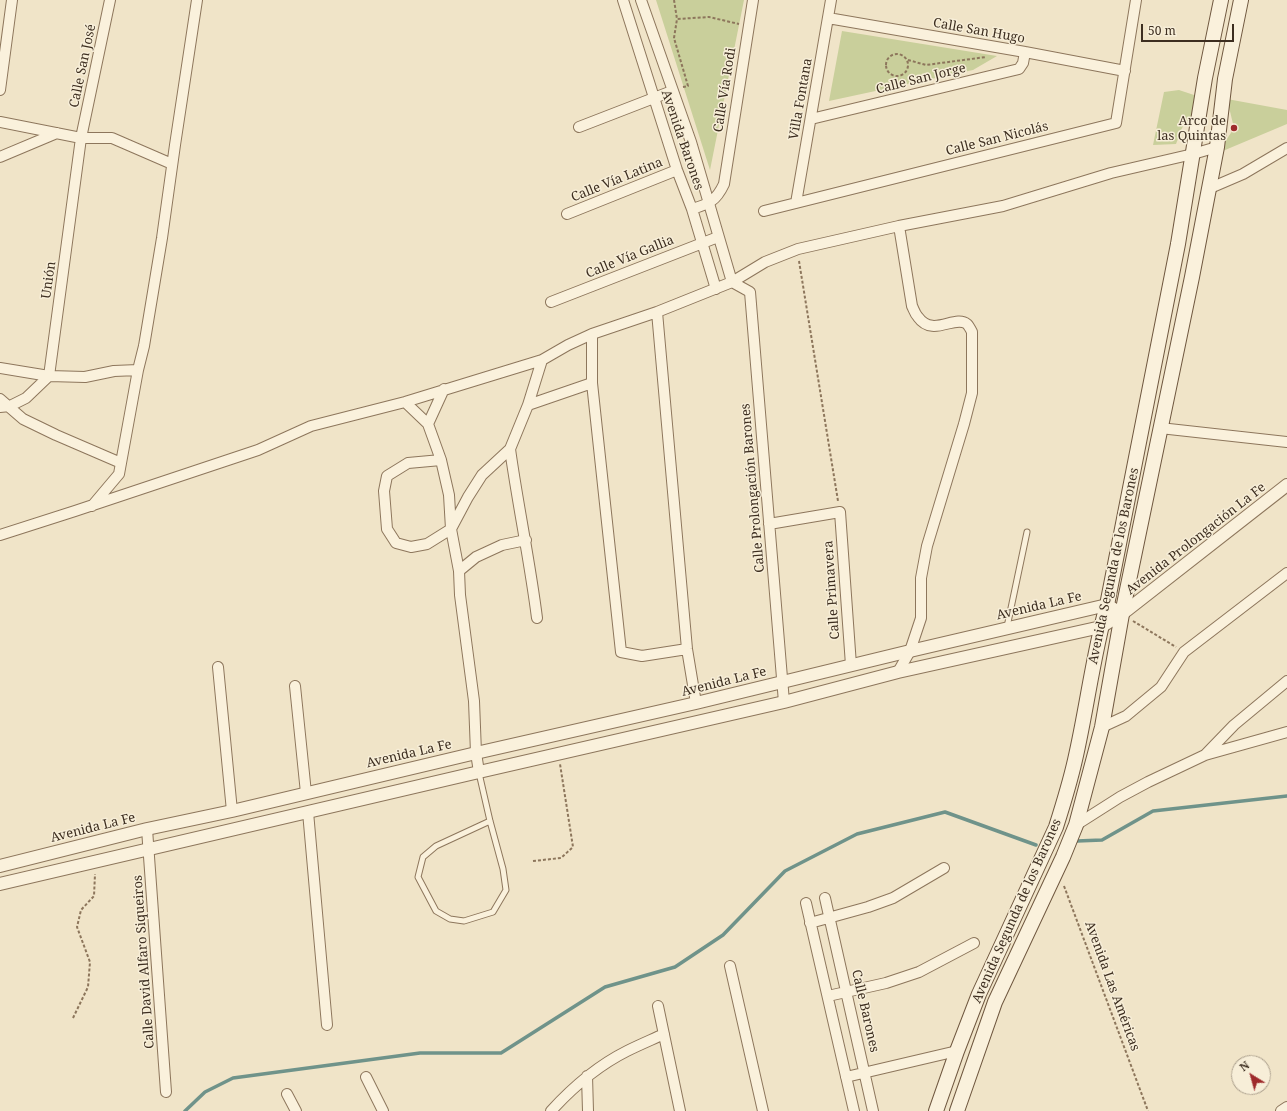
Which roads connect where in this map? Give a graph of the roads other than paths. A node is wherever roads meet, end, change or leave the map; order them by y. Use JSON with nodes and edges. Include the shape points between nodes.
{"nodes":[{"id":1,"x":12,"y":0,"type":"edge"},
{"id":2,"x":110,"y":0,"type":"edge"},
{"id":3,"x":197,"y":0,"type":"edge"},
{"id":4,"x":622,"y":0,"type":"edge"},
{"id":5,"x":641,"y":0,"type":"edge"},
{"id":6,"x":753,"y":0,"type":"edge"},
{"id":7,"x":831,"y":0,"type":"edge"},
{"id":8,"x":1136,"y":0,"type":"edge"},
{"id":9,"x":1221,"y":0,"type":"edge"},
{"id":10,"x":1241,"y":0,"type":"edge"},
{"id":11,"x":828,"y":18,"type":"junction"},
{"id":12,"x":1025,"y":52,"type":"junction"},
{"id":13,"x":1125,"y":71,"type":"junction"},
{"id":14,"x":1205,"y":78,"type":"junction"},
{"id":15,"x":1225,"y":79,"type":"junction"},
{"id":16,"x":0,"y":90,"type":"edge"},
{"id":17,"x":672,"y":91,"type":"junction"},
{"id":18,"x":654,"y":98,"type":"junction"},
{"id":19,"x":811,"y":119,"type":"junction"},
{"id":20,"x":0,"y":122,"type":"edge"},
{"id":21,"x":578,"y":127,"type":"dead end"},
{"id":22,"x":57,"y":133,"type":"junction"},
{"id":23,"x":81,"y":138,"type":"junction"},
{"id":24,"x":1217,"y":146,"type":"junction"},
{"id":25,"x":1287,"y":148,"type":"edge"},
{"id":26,"x":1193,"y":154,"type":"junction"},
{"id":27,"x":0,"y":158,"type":"edge"},
{"id":28,"x":172,"y":164,"type":"junction"},
{"id":29,"x":678,"y":170,"type":"junction"},
{"id":30,"x":1208,"y":189,"type":"junction"},
{"id":31,"x":796,"y":203,"type":"junction"},
{"id":32,"x":708,"y":204,"type":"junction"},
{"id":33,"x":692,"y":209,"type":"junction"},
{"id":34,"x":764,"y":211,"type":"dead end"},
{"id":35,"x":567,"y":214,"type":"dead end"},
{"id":36,"x":899,"y":226,"type":"junction"},
{"id":37,"x":718,"y":237,"type":"junction"},
{"id":38,"x":701,"y":242,"type":"junction"},
{"id":39,"x":732,"y":282,"type":"junction"},
{"id":40,"x":716,"y":289,"type":"junction"},
{"id":41,"x":551,"y":302,"type":"dead end"},
{"id":42,"x":657,"y":312,"type":"junction"},
{"id":43,"x":592,"y":334,"type":"junction"},
{"id":44,"x":542,"y":360,"type":"junction"},
{"id":45,"x":0,"y":368,"type":"edge"},
{"id":46,"x":138,"y":370,"type":"junction"},
{"id":47,"x":49,"y":376,"type":"junction"},
{"id":48,"x":592,"y":383,"type":"junction"},
{"id":49,"x":444,"y":389,"type":"junction"},
{"id":50,"x":0,"y":398,"type":"edge"},
{"id":51,"x":405,"y":402,"type":"junction"},
{"id":52,"x":528,"y":405,"type":"junction"},
{"id":53,"x":5,"y":406,"type":"edge"},
{"id":54,"x":428,"y":424,"type":"junction"},
{"id":55,"x":1160,"y":428,"type":"junction"},
{"id":56,"x":1287,"y":442,"type":"edge"},
{"id":57,"x":510,"y":449,"type":"junction"},
{"id":58,"x":442,"y":460,"type":"junction"},
{"id":59,"x":121,"y":463,"type":"junction"},
{"id":60,"x":1287,"y":485,"type":"edge"},
{"id":61,"x":92,"y":506,"type":"junction"},
{"id":62,"x":769,"y":524,"type":"junction"},
{"id":63,"x":0,"y":529,"type":"edge"},
{"id":64,"x":451,"y":529,"type":"junction"},
{"id":65,"x":10,"y":532,"type":"junction"},
{"id":66,"x":1027,"y":532,"type":"dead end"},
{"id":67,"x":0,"y":535,"type":"edge"},
{"id":68,"x":526,"y":540,"type":"junction"},
{"id":69,"x":459,"y":571,"type":"junction"},
{"id":70,"x":1287,"y":574,"type":"edge"},
{"id":71,"x":1107,"y":604,"type":"junction"},
{"id":72,"x":1122,"y":614,"type":"junction"},
{"id":73,"x":537,"y":618,"type":"dead end"},
{"id":74,"x":1101,"y":627,"type":"junction"},
{"id":75,"x":1007,"y":628,"type":"junction"},
{"id":76,"x":687,"y":649,"type":"junction"},
{"id":77,"x":910,"y":651,"type":"junction"},
{"id":78,"x":851,"y":665,"type":"junction"},
{"id":79,"x":218,"y":667,"type":"dead end"},
{"id":80,"x":898,"y":672,"type":"junction"},
{"id":81,"x":1287,"y":681,"type":"edge"},
{"id":82,"x":782,"y":682,"type":"junction"},
{"id":83,"x":295,"y":686,"type":"dead end"},
{"id":84,"x":784,"y":702,"type":"junction"},
{"id":85,"x":696,"y":703,"type":"junction"},
{"id":86,"x":1102,"y":727,"type":"junction"},
{"id":87,"x":1287,"y":732,"type":"edge"},
{"id":88,"x":476,"y":753,"type":"junction"},
{"id":89,"x":1205,"y":755,"type":"junction"},
{"id":90,"x":479,"y":772,"type":"junction"},
{"id":91,"x":306,"y":793,"type":"junction"},
{"id":92,"x":232,"y":811,"type":"junction"},
{"id":93,"x":308,"y":812,"type":"junction"},
{"id":94,"x":490,"y":821,"type":"junction"},
{"id":95,"x":1076,"y":825,"type":"junction"},
{"id":96,"x":148,"y":829,"type":"junction"},
{"id":97,"x":149,"y":849,"type":"junction"},
{"id":98,"x":0,"y":866,"type":"edge"},
{"id":99,"x":944,"y":868,"type":"dead end"},
{"id":100,"x":0,"y":884,"type":"edge"},
{"id":101,"x":825,"y":898,"type":"dead end"},
{"id":102,"x":806,"y":903,"type":"dead end"},
{"id":103,"x":829,"y":918,"type":"junction"},
{"id":104,"x":810,"y":922,"type":"junction"},
{"id":105,"x":974,"y":943,"type":"dead end"},
{"id":106,"x":730,"y":966,"type":"dead end"},
{"id":107,"x":847,"y":991,"type":"junction"},
{"id":108,"x":828,"y":996,"type":"junction"},
{"id":109,"x":658,"y":1006,"type":"dead end"},
{"id":110,"x":327,"y":1025,"type":"dead end"},
{"id":111,"x":664,"y":1034,"type":"junction"},
{"id":112,"x":957,"y":1051,"type":"junction"},
{"id":113,"x":865,"y":1073,"type":"junction"},
{"id":114,"x":587,"y":1076,"type":"junction"},
{"id":115,"x":366,"y":1077,"type":"dead end"},
{"id":116,"x":846,"y":1077,"type":"junction"},
{"id":117,"x":166,"y":1092,"type":"dead end"},
{"id":118,"x":286,"y":1094,"type":"dead end"},
{"id":119,"x":296,"y":1111,"type":"edge"},
{"id":120,"x":383,"y":1111,"type":"edge"},
{"id":121,"x":551,"y":1111,"type":"edge"},
{"id":122,"x":588,"y":1111,"type":"edge"},
{"id":123,"x":680,"y":1111,"type":"edge"},
{"id":124,"x":763,"y":1111,"type":"edge"},
{"id":125,"x":854,"y":1111,"type":"edge"},
{"id":126,"x":873,"y":1111,"type":"edge"},
{"id":127,"x":936,"y":1111,"type":"edge"},
{"id":128,"x":957,"y":1111,"type":"edge"}],
"edges":[{"from":1,"to":16,"type":"street"},
{"from":2,"to":23,"type":"street","name":"Calle San José"},
{"from":3,"to":28,"type":"street"},
{"from":4,"to":18,"type":"street","name":"Avenida Barones"},
{"from":5,"to":17,"type":"street","name":"Avenida Barones"},
{"from":6,"to":32,"type":"street","name":"Calle Vía Rodi","via":[[724,184],[719,194]]},
{"from":7,"to":11,"type":"street","name":"Villa Fontana"},
{"from":8,"to":13,"type":"street","name":"Calle San Nicolás"},
{"from":9,"to":14,"type":"main road","name":"Avenida Segunda de los Barones"},
{"from":10,"to":15,"type":"main road","name":"Avenida Segunda de los Barones"},
{"from":11,"to":12,"type":"street","name":"Calle San Hugo"},
{"from":11,"to":19,"type":"street","name":"Villa Fontana"},
{"from":12,"to":13,"type":"street","name":"Calle San Hugo"},
{"from":12,"to":19,"type":"street","name":"Calle San Jorge","via":[[1019,69]]},
{"from":13,"to":31,"type":"street","name":"Calle San Nicolás","via":[[1116,123]]},
{"from":14,"to":15,"type":"main road"},
{"from":14,"to":26,"type":"main road","name":"Avenida Segunda de los Barones"},
{"from":15,"to":24,"type":"main road","name":"Avenida Segunda de los Barones"},
{"from":17,"to":18,"type":"street"},
{"from":17,"to":32,"type":"street","name":"Avenida Barones","via":[[691,142]]},
{"from":18,"to":21,"type":"street"},
{"from":18,"to":29,"type":"street","name":"Avenida Barones"},
{"from":19,"to":31,"type":"street","name":"Villa Fontana"},
{"from":20,"to":22,"type":"street"},
{"from":22,"to":23,"type":"street"},
{"from":22,"to":27,"type":"street"},
{"from":23,"to":28,"type":"street","via":[[112,138]]},
{"from":23,"to":47,"type":"street","name":"Unión"},
{"from":24,"to":26,"type":"street"},
{"from":24,"to":30,"type":"main road","name":"Avenida Segunda de los Barones"},
{"from":25,"to":30,"type":"street","via":[[1243,174]]},
{"from":26,"to":36,"type":"street","via":[[1111,173],[1003,206]]},
{"from":26,"to":71,"type":"main road","name":"Avenida Segunda de los Barones","via":[[1178,244]]},
{"from":28,"to":46,"type":"street","via":[[162,238]]},
{"from":29,"to":33,"type":"street","name":"Avenida Barones"},
{"from":29,"to":35,"type":"street","name":"Calle Vía Latina"},
{"from":30,"to":55,"type":"main road","name":"Avenida Segunda de los Barones"},
{"from":31,"to":34,"type":"street","name":"Calle San Nicolás"},
{"from":32,"to":33,"type":"street"},
{"from":32,"to":37,"type":"street","name":"Avenida Barones"},
{"from":33,"to":38,"type":"street","name":"Avenida Barones"},
{"from":36,"to":39,"type":"street","via":[[798,250],[765,262]]},
{"from":36,"to":77,"type":"street","via":[[912,306],[918,318],[926,325],[936,326],[960,321],[967,324],[972,332],[972,393],[927,546],[921,578],[921,618]]},
{"from":37,"to":38,"type":"street","name":"Calle Vía Gallia"},
{"from":37,"to":39,"type":"street","name":"Avenida Barones"},
{"from":38,"to":40,"type":"street","name":"Avenida Barones"},
{"from":38,"to":41,"type":"street","name":"Calle Vía Gallia"},
{"from":39,"to":40,"type":"street"},
{"from":39,"to":62,"type":"street","name":"Calle Prolongación Barones","via":[[750,292]]},
{"from":40,"to":42,"type":"street"},
{"from":42,"to":43,"type":"street"},
{"from":42,"to":76,"type":"street"},
{"from":43,"to":44,"type":"street"},
{"from":43,"to":48,"type":"street"},
{"from":44,"to":49,"type":"street"},
{"from":44,"to":52,"type":"street"},
{"from":45,"to":47,"type":"street"},
{"from":46,"to":47,"type":"street","via":[[114,371],[85,377]]},
{"from":46,"to":59,"type":"street"},
{"from":47,"to":53,"type":"street","via":[[26,398]]},
{"from":48,"to":52,"type":"street"},
{"from":48,"to":76,"type":"street","via":[[620,652],[642,656]]},
{"from":49,"to":51,"type":"street"},
{"from":49,"to":54,"type":"street"},
{"from":50,"to":53,"type":"street"},
{"from":51,"to":54,"type":"street"},
{"from":51,"to":61,"type":"street","via":[[311,426],[258,450]]},
{"from":52,"to":57,"type":"street"},
{"from":53,"to":59,"type":"street","via":[[23,419]]},
{"from":54,"to":58,"type":"street"},
{"from":55,"to":56,"type":"street"},
{"from":55,"to":72,"type":"main road","name":"Avenida Segunda de los Barones"},
{"from":57,"to":64,"type":"street","via":[[482,475]]},
{"from":57,"to":68,"type":"street"},
{"from":58,"to":64,"type":"street","via":[[449,495]]},
{"from":58,"to":64,"type":"street","via":[[408,463],[387,476],[384,491],[388,529],[396,543],[411,547],[427,544]]},
{"from":59,"to":61,"type":"street","via":[[119,474]]},
{"from":60,"to":72,"type":"street","name":"Avenida Prolongación La Fe"},
{"from":61,"to":65,"type":"street"},
{"from":62,"to":78,"type":"street","name":"Calle Primavera","via":[[840,512]]},
{"from":62,"to":82,"type":"street","name":"Calle Prolongación Barones"},
{"from":63,"to":65,"type":"street"},
{"from":64,"to":69,"type":"street"},
{"from":65,"to":67,"type":"street"},
{"from":66,"to":75,"type":"lane"},
{"from":68,"to":69,"type":"street","via":[[502,545],[476,557]]},
{"from":68,"to":73,"type":"street"},
{"from":69,"to":88,"type":"street","via":[[474,701]]},
{"from":70,"to":86,"type":"street","via":[[1184,652],[1161,687],[1126,716]]},
{"from":71,"to":72,"type":"street"},
{"from":71,"to":74,"type":"main road","name":"Avenida Segunda de los Barones"},
{"from":71,"to":75,"type":"street","name":"Avenida La Fe"},
{"from":72,"to":74,"type":"street"},
{"from":72,"to":86,"type":"main road","name":"Avenida Segunda de los Barones"},
{"from":74,"to":80,"type":"street"},
{"from":74,"to":112,"type":"main road","name":"Avenida Segunda de los Barones","via":[[1075,759],[1056,827],[979,994]]},
{"from":75,"to":77,"type":"street","name":"Avenida La Fe"},
{"from":76,"to":85,"type":"street"},
{"from":77,"to":78,"type":"street","name":"Avenida La Fe"},
{"from":77,"to":80,"type":"street"},
{"from":78,"to":82,"type":"street","name":"Avenida La Fe"},
{"from":79,"to":92,"type":"street"},
{"from":80,"to":84,"type":"street"},
{"from":81,"to":89,"type":"street","via":[[1234,725]]},
{"from":82,"to":84,"type":"street","name":"Calle Prolongación Barones"},
{"from":82,"to":85,"type":"street","name":"Avenida La Fe"},
{"from":83,"to":91,"type":"street"},
{"from":84,"to":90,"type":"street"},
{"from":85,"to":88,"type":"street","name":"Avenida La Fe"},
{"from":86,"to":95,"type":"main road","name":"Avenida Segunda de los Barones"},
{"from":87,"to":89,"type":"street"},
{"from":88,"to":90,"type":"street"},
{"from":88,"to":91,"type":"street","name":"Avenida La Fe"},
{"from":89,"to":95,"type":"street","via":[[1134,790]]},
{"from":90,"to":93,"type":"street"},
{"from":90,"to":94,"type":"lane"},
{"from":91,"to":92,"type":"street","name":"Avenida La Fe"},
{"from":92,"to":96,"type":"street","name":"Avenida La Fe"},
{"from":93,"to":97,"type":"street"},
{"from":93,"to":110,"type":"street"},
{"from":94,"to":94,"type":"lane","via":[[506,890],[493,912],[464,921],[450,919],[436,911],[418,877],[423,857],[436,846]]},
{"from":95,"to":128,"type":"main road","name":"Avenida Segunda de los Barones","via":[[995,1002]]},
{"from":96,"to":97,"type":"street","name":"Calle David Alfaro Siqueiros"},
{"from":96,"to":98,"type":"street","name":"Avenida La Fe"},
{"from":97,"to":100,"type":"street"},
{"from":97,"to":117,"type":"street","name":"Calle David Alfaro Siqueiros"},
{"from":99,"to":103,"type":"street","via":[[893,898]]},
{"from":101,"to":103,"type":"street","name":"Calle Barones"},
{"from":102,"to":104,"type":"street"},
{"from":103,"to":104,"type":"street"},
{"from":103,"to":107,"type":"street","name":"Calle Barones"},
{"from":104,"to":108,"type":"street"},
{"from":105,"to":107,"type":"street","via":[[919,972]]},
{"from":106,"to":124,"type":"street"},
{"from":107,"to":108,"type":"street"},
{"from":107,"to":113,"type":"street","name":"Calle Barones"},
{"from":108,"to":116,"type":"street"},
{"from":109,"to":111,"type":"street"},
{"from":111,"to":114,"type":"street","via":[[625,1051]]},
{"from":111,"to":123,"type":"street"},
{"from":112,"to":113,"type":"street"},
{"from":112,"to":127,"type":"main road","name":"Avenida Segunda de los Barones"},
{"from":113,"to":116,"type":"street"},
{"from":113,"to":126,"type":"street","name":"Calle Barones"},
{"from":114,"to":121,"type":"street"},
{"from":114,"to":122,"type":"street"},
{"from":115,"to":120,"type":"street"},
{"from":116,"to":125,"type":"street"},
{"from":118,"to":119,"type":"street"}]}
